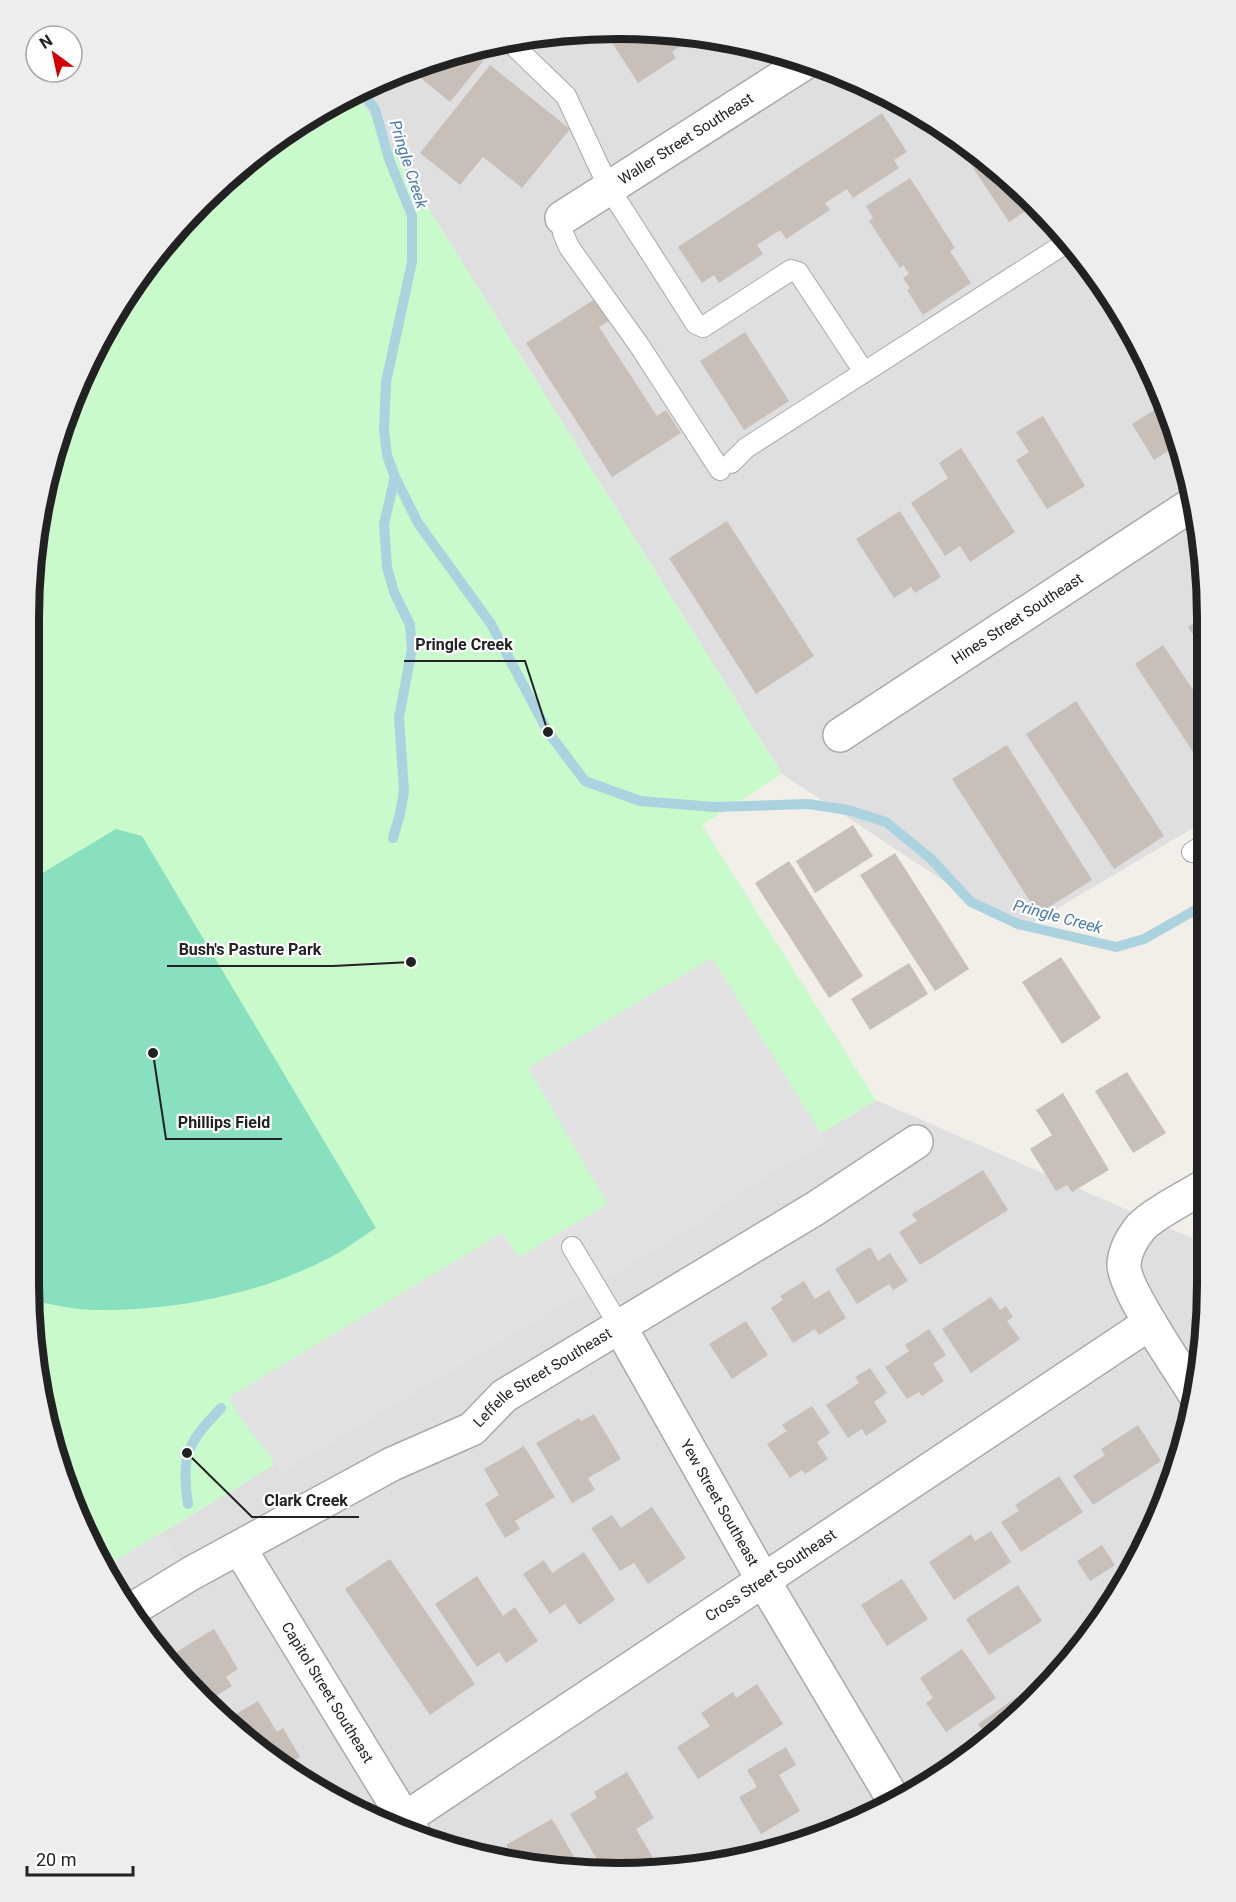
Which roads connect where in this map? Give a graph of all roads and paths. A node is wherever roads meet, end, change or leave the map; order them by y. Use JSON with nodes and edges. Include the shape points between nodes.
{"nodes":[{"id":1,"x":516,"y":48,"type":"edge"},
{"id":2,"x":797,"y":68,"type":"edge"},
{"id":3,"x":609,"y":188,"type":"junction"},
{"id":4,"x":562,"y":218,"type":"joint"},
{"id":5,"x":1061,"y":246,"type":"edge"},
{"id":6,"x":864,"y":372,"type":"junction"},
{"id":7,"x":1186,"y":508,"type":"edge"},
{"id":8,"x":840,"y":735,"type":"dead end"},
{"id":9,"x":916,"y":1142,"type":"dead end"},
{"id":10,"x":1197,"y":1191,"type":"edge"},
{"id":11,"x":572,"y":1247,"type":"dead end"},
{"id":12,"x":1150,"y":1323,"type":"junction"},
{"id":13,"x":620,"y":1327,"type":"junction"},
{"id":14,"x":1188,"y":1383,"type":"edge"},
{"id":15,"x":240,"y":1549,"type":"junction"},
{"id":16,"x":763,"y":1580,"type":"junction"},
{"id":17,"x":137,"y":1606,"type":"edge"},
{"id":18,"x":890,"y":1794,"type":"edge"},
{"id":19,"x":400,"y":1821,"type":"edge"},
{"id":20,"x":409,"y":1824,"type":"edge"}],
"edges":[{"from":1,"to":3,"type":"lane","via":[[566,96]]},
{"from":2,"to":3,"type":"street","name":"Waller Street Southeast"},
{"from":3,"to":4,"type":"street","name":"Waller Street Southeast"},
{"from":3,"to":6,"type":"lane","via":[[696,324],[704,327],[791,270],[798,272]]},
{"from":4,"to":6,"type":"lane","via":[[568,247],[726,466],[746,448]]},
{"from":5,"to":6,"type":"lane"},
{"from":7,"to":8,"type":"street","name":"Hines Street Southeast"},
{"from":9,"to":13,"type":"street","name":"Leffelle Street Southeast"},
{"from":10,"to":12,"type":"street","via":[[1143,1226],[1127,1249],[1124,1267]]},
{"from":11,"to":13,"type":"lane"},
{"from":12,"to":14,"type":"street"},
{"from":12,"to":16,"type":"street","name":"Cross Street Southeast"},
{"from":13,"to":15,"type":"street","name":"Leffelle Street Southeast","via":[[504,1396],[472,1429],[392,1464]]},
{"from":13,"to":16,"type":"street","name":"Yew Street Southeast"},
{"from":15,"to":17,"type":"street","name":"Leffelle Street Southeast"},
{"from":15,"to":19,"type":"street","name":"Capitol Street Southeast"},
{"from":16,"to":18,"type":"street","name":"Yew Street Southeast"},
{"from":16,"to":20,"type":"street","name":"Cross Street Southeast"}]}
